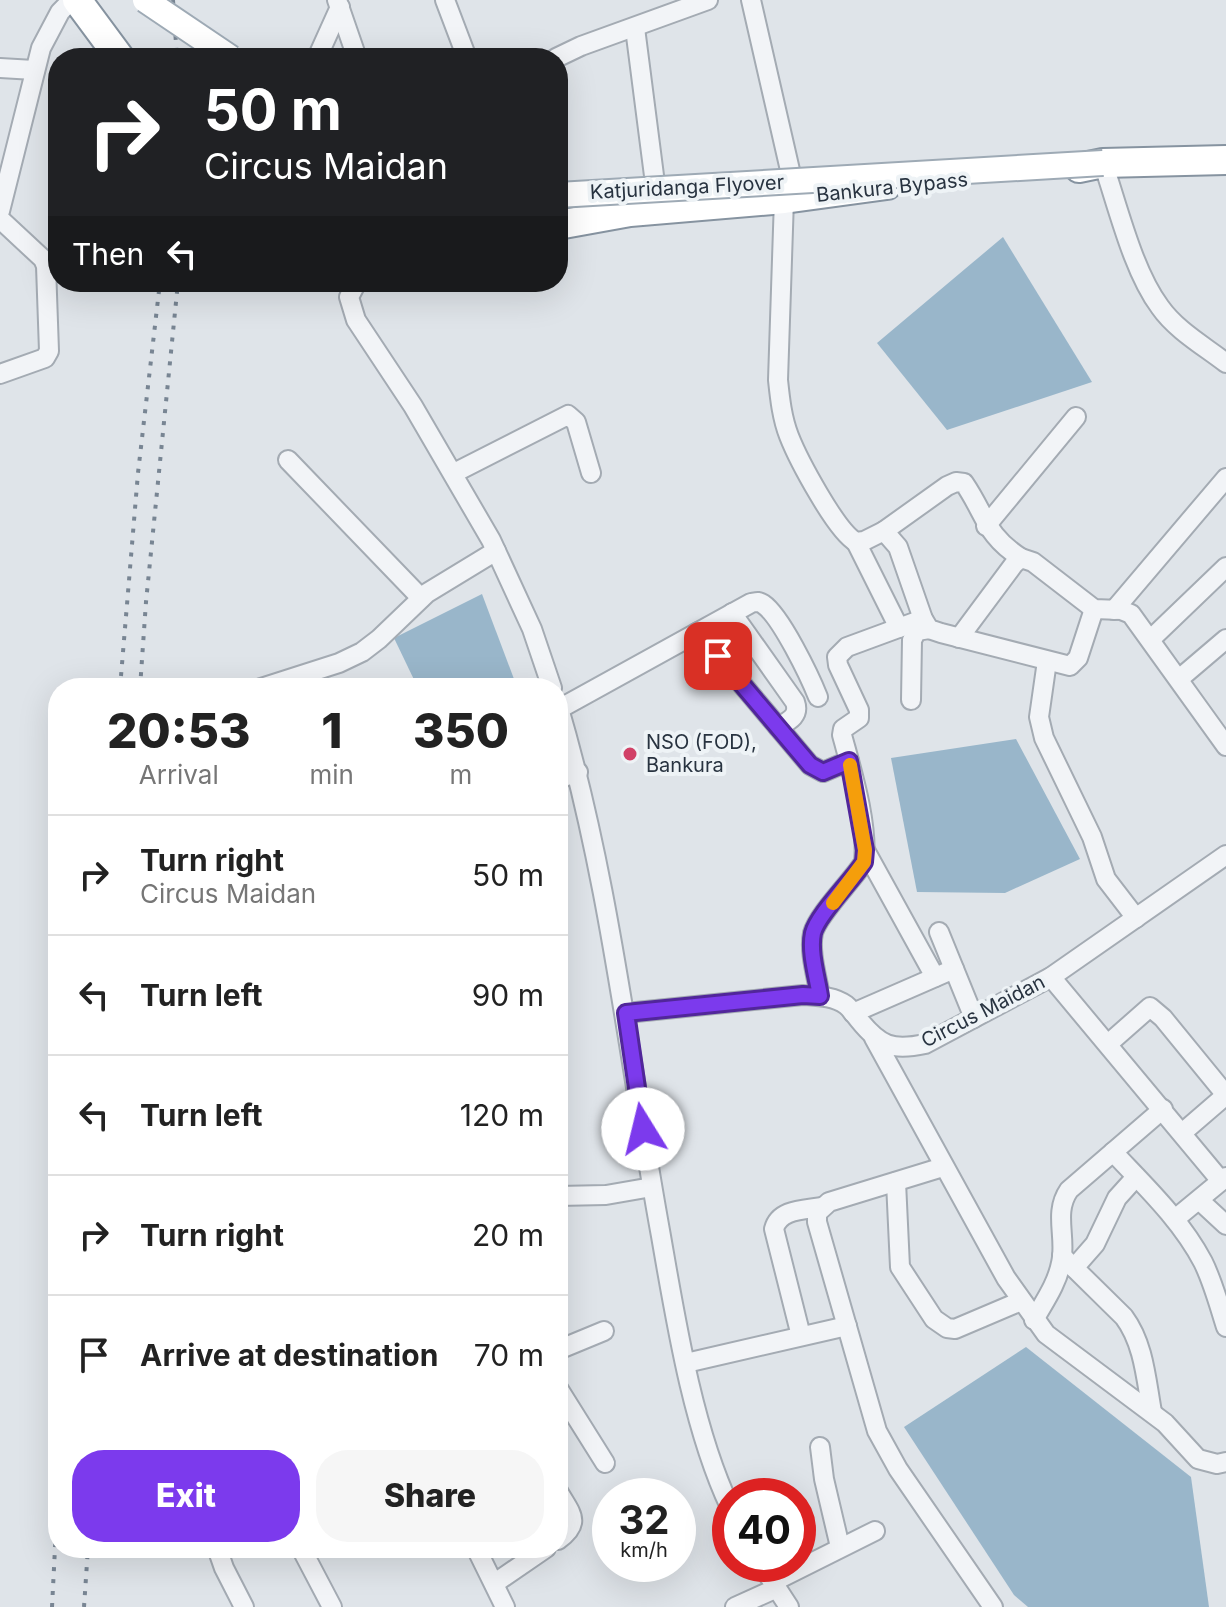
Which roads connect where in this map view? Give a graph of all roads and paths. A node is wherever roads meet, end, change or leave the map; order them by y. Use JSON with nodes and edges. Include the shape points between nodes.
{"nodes":[{"id":1,"x":74,"y":0,"type":"edge"},
{"id":2,"x":145,"y":0,"type":"edge"},
{"id":3,"x":445,"y":0,"type":"edge"},
{"id":4,"x":708,"y":0,"type":"edge"},
{"id":5,"x":751,"y":0,"type":"edge"},
{"id":6,"x":338,"y":3,"type":"edge"},
{"id":7,"x":635,"y":28,"type":"junction"},
{"id":8,"x":112,"y":48,"type":"edge"},
{"id":9,"x":216,"y":48,"type":"edge"},
{"id":10,"x":321,"y":48,"type":"edge"},
{"id":11,"x":354,"y":48,"type":"edge"},
{"id":12,"x":463,"y":48,"type":"edge"},
{"id":13,"x":568,"y":52,"type":"edge"},
{"id":14,"x":0,"y":68,"type":"edge"},
{"id":15,"x":34,"y":70,"type":"junction"},
{"id":16,"x":1226,"y":160,"type":"edge"},
{"id":17,"x":1103,"y":163,"type":"junction"},
{"id":18,"x":568,"y":194,"type":"edge"},
{"id":19,"x":790,"y":198,"type":"junction"},
{"id":20,"x":658,"y":210,"type":"junction"},
{"id":21,"x":0,"y":211,"type":"edge"},
{"id":22,"x":0,"y":219,"type":"edge"},
{"id":23,"x":568,"y":224,"type":"edge"},
{"id":24,"x":352,"y":292,"type":"edge"},
{"id":25,"x":1226,"y":363,"type":"edge"},
{"id":26,"x":0,"y":374,"type":"edge"},
{"id":27,"x":1076,"y":417,"type":"dead end"},
{"id":28,"x":288,"y":460,"type":"dead end"},
{"id":29,"x":454,"y":473,"type":"junction"},
{"id":30,"x":591,"y":473,"type":"dead end"},
{"id":31,"x":1226,"y":478,"type":"edge"},
{"id":32,"x":986,"y":526,"type":"junction"},
{"id":33,"x":884,"y":531,"type":"junction"},
{"id":34,"x":856,"y":542,"type":"junction"},
{"id":35,"x":496,"y":551,"type":"junction"},
{"id":36,"x":1021,"y":558,"type":"junction"},
{"id":37,"x":1222,"y":578,"type":"edge"},
{"id":38,"x":421,"y":598,"type":"junction"},
{"id":39,"x":1094,"y":609,"type":"junction"},
{"id":40,"x":1114,"y":610,"type":"junction"},
{"id":41,"x":732,"y":613,"type":"junction"},
{"id":42,"x":926,"y":624,"type":"junction"},
{"id":43,"x":899,"y":628,"type":"junction"},
{"id":44,"x":698,"y":632,"type":"junction"},
{"id":45,"x":959,"y":638,"type":"junction"},
{"id":46,"x":1151,"y":639,"type":"junction"},
{"id":47,"x":1226,"y":639,"type":"edge"},
{"id":48,"x":1047,"y":661,"type":"junction"},
{"id":49,"x":292,"y":678,"type":"edge"},
{"id":50,"x":549,"y":678,"type":"edge"},
{"id":51,"x":1179,"y":679,"type":"junction"},
{"id":52,"x":818,"y":697,"type":"dead end"},
{"id":53,"x":911,"y":700,"type":"dead end"},
{"id":54,"x":568,"y":702,"type":"edge"},
{"id":55,"x":778,"y":727,"type":"junction"},
{"id":56,"x":568,"y":740,"type":"edge"},
{"id":57,"x":1226,"y":746,"type":"edge"},
{"id":58,"x":849,"y":761,"type":"junction"},
{"id":59,"x":578,"y":772,"type":"junction"},
{"id":60,"x":568,"y":776,"type":"edge"},
{"id":61,"x":865,"y":850,"type":"junction"},
{"id":62,"x":1226,"y":855,"type":"edge"},
{"id":63,"x":1136,"y":918,"type":"junction"},
{"id":64,"x":939,"y":932,"type":"dead end"},
{"id":65,"x":954,"y":969,"type":"junction"},
{"id":66,"x":935,"y":977,"type":"junction"},
{"id":67,"x":1051,"y":977,"type":"junction"},
{"id":68,"x":820,"y":996,"type":"junction"},
{"id":69,"x":626,"y":1013,"type":"junction"},
{"id":70,"x":853,"y":1013,"type":"junction"},
{"id":71,"x":974,"y":1018,"type":"junction"},
{"id":72,"x":874,"y":1038,"type":"junction"},
{"id":73,"x":1108,"y":1044,"type":"junction"},
{"id":74,"x":1226,"y":1095,"type":"edge"},
{"id":75,"x":1163,"y":1109,"type":"junction"},
{"id":76,"x":1182,"y":1133,"type":"junction"},
{"id":77,"x":1113,"y":1152,"type":"junction"},
{"id":78,"x":943,"y":1167,"type":"junction"},
{"id":79,"x":1136,"y":1177,"type":"junction"},
{"id":80,"x":1224,"y":1179,"type":"edge"},
{"id":81,"x":896,"y":1182,"type":"junction"},
{"id":82,"x":652,"y":1187,"type":"junction"},
{"id":83,"x":568,"y":1196,"type":"edge"},
{"id":84,"x":1199,"y":1200,"type":"junction"},
{"id":85,"x":821,"y":1207,"type":"junction"},
{"id":86,"x":1175,"y":1219,"type":"junction"},
{"id":87,"x":1226,"y":1225,"type":"edge"},
{"id":88,"x":1068,"y":1262,"type":"junction"},
{"id":89,"x":1021,"y":1301,"type":"junction"},
{"id":90,"x":1034,"y":1320,"type":"junction"},
{"id":91,"x":847,"y":1326,"type":"junction"},
{"id":92,"x":1226,"y":1327,"type":"edge"},
{"id":93,"x":604,"y":1331,"type":"dead end"},
{"id":94,"x":801,"y":1336,"type":"junction"},
{"id":95,"x":568,"y":1346,"type":"edge"},
{"id":96,"x":686,"y":1363,"type":"junction"},
{"id":97,"x":568,"y":1404,"type":"edge"},
{"id":98,"x":1152,"y":1412,"type":"junction"},
{"id":99,"x":820,"y":1447,"type":"dead end"},
{"id":100,"x":1226,"y":1462,"type":"edge"},
{"id":101,"x":605,"y":1463,"type":"dead end"},
{"id":102,"x":719,"y":1478,"type":"edge"},
{"id":103,"x":568,"y":1509,"type":"edge"},
{"id":104,"x":875,"y":1531,"type":"dead end"},
{"id":105,"x":568,"y":1533,"type":"edge"},
{"id":106,"x":840,"y":1547,"type":"junction"},
{"id":107,"x":220,"y":1558,"type":"edge"},
{"id":108,"x":306,"y":1558,"type":"edge"},
{"id":109,"x":481,"y":1558,"type":"edge"},
{"id":110,"x":531,"y":1558,"type":"edge"},
{"id":111,"x":773,"y":1582,"type":"edge"},
{"id":112,"x":495,"y":1583,"type":"junction"},
{"id":113,"x":775,"y":1585,"type":"junction"},
{"id":114,"x":244,"y":1607,"type":"edge"},
{"id":115,"x":332,"y":1607,"type":"edge"},
{"id":116,"x":505,"y":1607,"type":"edge"},
{"id":117,"x":735,"y":1607,"type":"edge"},
{"id":118,"x":789,"y":1607,"type":"edge"},
{"id":119,"x":993,"y":1607,"type":"edge"}],
"edges":[{"from":1,"to":8,"type":"highway"},
{"from":1,"to":15,"type":"street","via":[[51,28]]},
{"from":2,"to":9,"type":"main road","bridge":true},
{"from":3,"to":12,"type":"street"},
{"from":4,"to":7,"type":"street"},
{"from":5,"to":19,"type":"street"},
{"from":6,"to":10,"type":"street"},
{"from":6,"to":11,"type":"street"},
{"from":7,"to":13,"type":"street"},
{"from":7,"to":20,"type":"street"},
{"from":14,"to":15,"type":"street"},
{"from":15,"to":21,"type":"street"},
{"from":16,"to":17,"type":"highway","name":"Bankura Bypass"},
{"from":17,"to":18,"type":"main road","name":"Katjuridanga Flyover","bridge":true},
{"from":17,"to":19,"type":"highway","name":"Bankura Bypass","via":[[1033,176],[916,181]]},
{"from":17,"to":25,"type":"street","via":[[1145,283],[1183,331]]},
{"from":19,"to":20,"type":"highway","name":"Bankura Bypass"},
{"from":19,"to":34,"type":"street","via":[[780,402],[797,453],[841,531]]},
{"from":20,"to":23,"type":"highway","name":"Bankura Bypass"},
{"from":22,"to":26,"type":"street","via":[[46,266],[49,351],[45,358]]},
{"from":24,"to":29,"type":"street","via":[[356,320]]},
{"from":27,"to":32,"type":"street"},
{"from":28,"to":38,"type":"street"},
{"from":29,"to":30,"type":"street","via":[[568,415],[576,422]]},
{"from":29,"to":35,"type":"street"},
{"from":31,"to":40,"type":"street"},
{"from":32,"to":33,"type":"street","via":[[971,493],[956,482]]},
{"from":32,"to":36,"type":"street"},
{"from":33,"to":34,"type":"street"},
{"from":33,"to":42,"type":"street","via":[[898,547]]},
{"from":34,"to":43,"type":"street"},
{"from":35,"to":38,"type":"street"},
{"from":35,"to":50,"type":"street"},
{"from":36,"to":39,"type":"street"},
{"from":36,"to":45,"type":"street"},
{"from":37,"to":46,"type":"street"},
{"from":38,"to":49,"type":"street","via":[[362,652]]},
{"from":39,"to":40,"type":"street"},
{"from":39,"to":48,"type":"street","via":[[1074,663]]},
{"from":40,"to":46,"type":"street","via":[[1131,614]]},
{"from":41,"to":44,"type":"street"},
{"from":41,"to":52,"type":"street","via":[[751,603],[764,605],[797,651]]},
{"from":41,"to":55,"type":"street","via":[[798,709]]},
{"from":42,"to":43,"type":"street"},
{"from":42,"to":45,"type":"street"},
{"from":42,"to":53,"type":"street","via":[[912,640]]},
{"from":43,"to":58,"type":"street","via":[[847,647],[837,657],[859,710],[859,718],[843,729]]},
{"from":44,"to":54,"type":"street"},
{"from":44,"to":55,"type":"street"},
{"from":45,"to":48,"type":"street"},
{"from":46,"to":51,"type":"street"},
{"from":47,"to":51,"type":"street"},
{"from":48,"to":63,"type":"street","via":[[1039,717],[1044,738],[1092,837],[1106,879]]},
{"from":51,"to":57,"type":"street"},
{"from":55,"to":58,"type":"street","via":[[816,770]]},
{"from":56,"to":59,"type":"street"},
{"from":58,"to":61,"type":"street"},
{"from":59,"to":60,"type":"street"},
{"from":59,"to":69,"type":"street"},
{"from":61,"to":66,"type":"street"},
{"from":61,"to":68,"type":"street","via":[[856,875],[813,933]]},
{"from":62,"to":63,"type":"street","name":"Circus Maidan"},
{"from":63,"to":67,"type":"street","name":"Circus Maidan"},
{"from":64,"to":65,"type":"street"},
{"from":65,"to":66,"type":"street"},
{"from":65,"to":71,"type":"street"},
{"from":66,"to":70,"type":"street"},
{"from":67,"to":71,"type":"street","name":"Circus Maidan"},
{"from":67,"to":73,"type":"street"},
{"from":68,"to":69,"type":"street"},
{"from":68,"to":70,"type":"street"},
{"from":69,"to":82,"type":"street"},
{"from":70,"to":72,"type":"street"},
{"from":71,"to":72,"type":"street","name":"Circus Maidan","via":[[907,1048]]},
{"from":72,"to":78,"type":"street"},
{"from":73,"to":74,"type":"street","via":[[1150,1007]]},
{"from":73,"to":75,"type":"street"},
{"from":74,"to":76,"type":"street"},
{"from":75,"to":76,"type":"street"},
{"from":75,"to":77,"type":"street"},
{"from":76,"to":80,"type":"street"},
{"from":77,"to":79,"type":"street"},
{"from":77,"to":88,"type":"street","via":[[1062,1200]]},
{"from":78,"to":81,"type":"street"},
{"from":78,"to":89,"type":"street"},
{"from":79,"to":86,"type":"street"},
{"from":79,"to":88,"type":"street","via":[[1117,1198],[1095,1244]]},
{"from":80,"to":84,"type":"street"},
{"from":81,"to":85,"type":"street"},
{"from":81,"to":89,"type":"street","via":[[900,1267],[934,1319],[955,1329]]},
{"from":82,"to":83,"type":"street"},
{"from":82,"to":96,"type":"street"},
{"from":84,"to":86,"type":"street"},
{"from":84,"to":87,"type":"street"},
{"from":85,"to":91,"type":"street","via":[[817,1222]]},
{"from":85,"to":94,"type":"street","via":[[783,1215],[774,1229]]},
{"from":86,"to":92,"type":"street","via":[[1204,1265]]},
{"from":88,"to":90,"type":"street"},
{"from":88,"to":98,"type":"street","via":[[1133,1328]]},
{"from":89,"to":90,"type":"street"},
{"from":90,"to":98,"type":"street","via":[[1059,1347]]},
{"from":91,"to":94,"type":"street"},
{"from":91,"to":119,"type":"street","via":[[887,1452]]},
{"from":93,"to":95,"type":"street"},
{"from":94,"to":96,"type":"street"},
{"from":96,"to":102,"type":"street"},
{"from":97,"to":101,"type":"street"},
{"from":98,"to":100,"type":"street","via":[[1198,1459]]},
{"from":99,"to":106,"type":"street"},
{"from":103,"to":105,"type":"street","via":[[573,1518]]},
{"from":104,"to":106,"type":"street"},
{"from":106,"to":113,"type":"street"},
{"from":107,"to":114,"type":"street"},
{"from":108,"to":115,"type":"street"},
{"from":109,"to":112,"type":"street"},
{"from":110,"to":112,"type":"street"},
{"from":111,"to":113,"type":"street"},
{"from":112,"to":116,"type":"street"},
{"from":113,"to":117,"type":"street"},
{"from":113,"to":118,"type":"street"}]}
